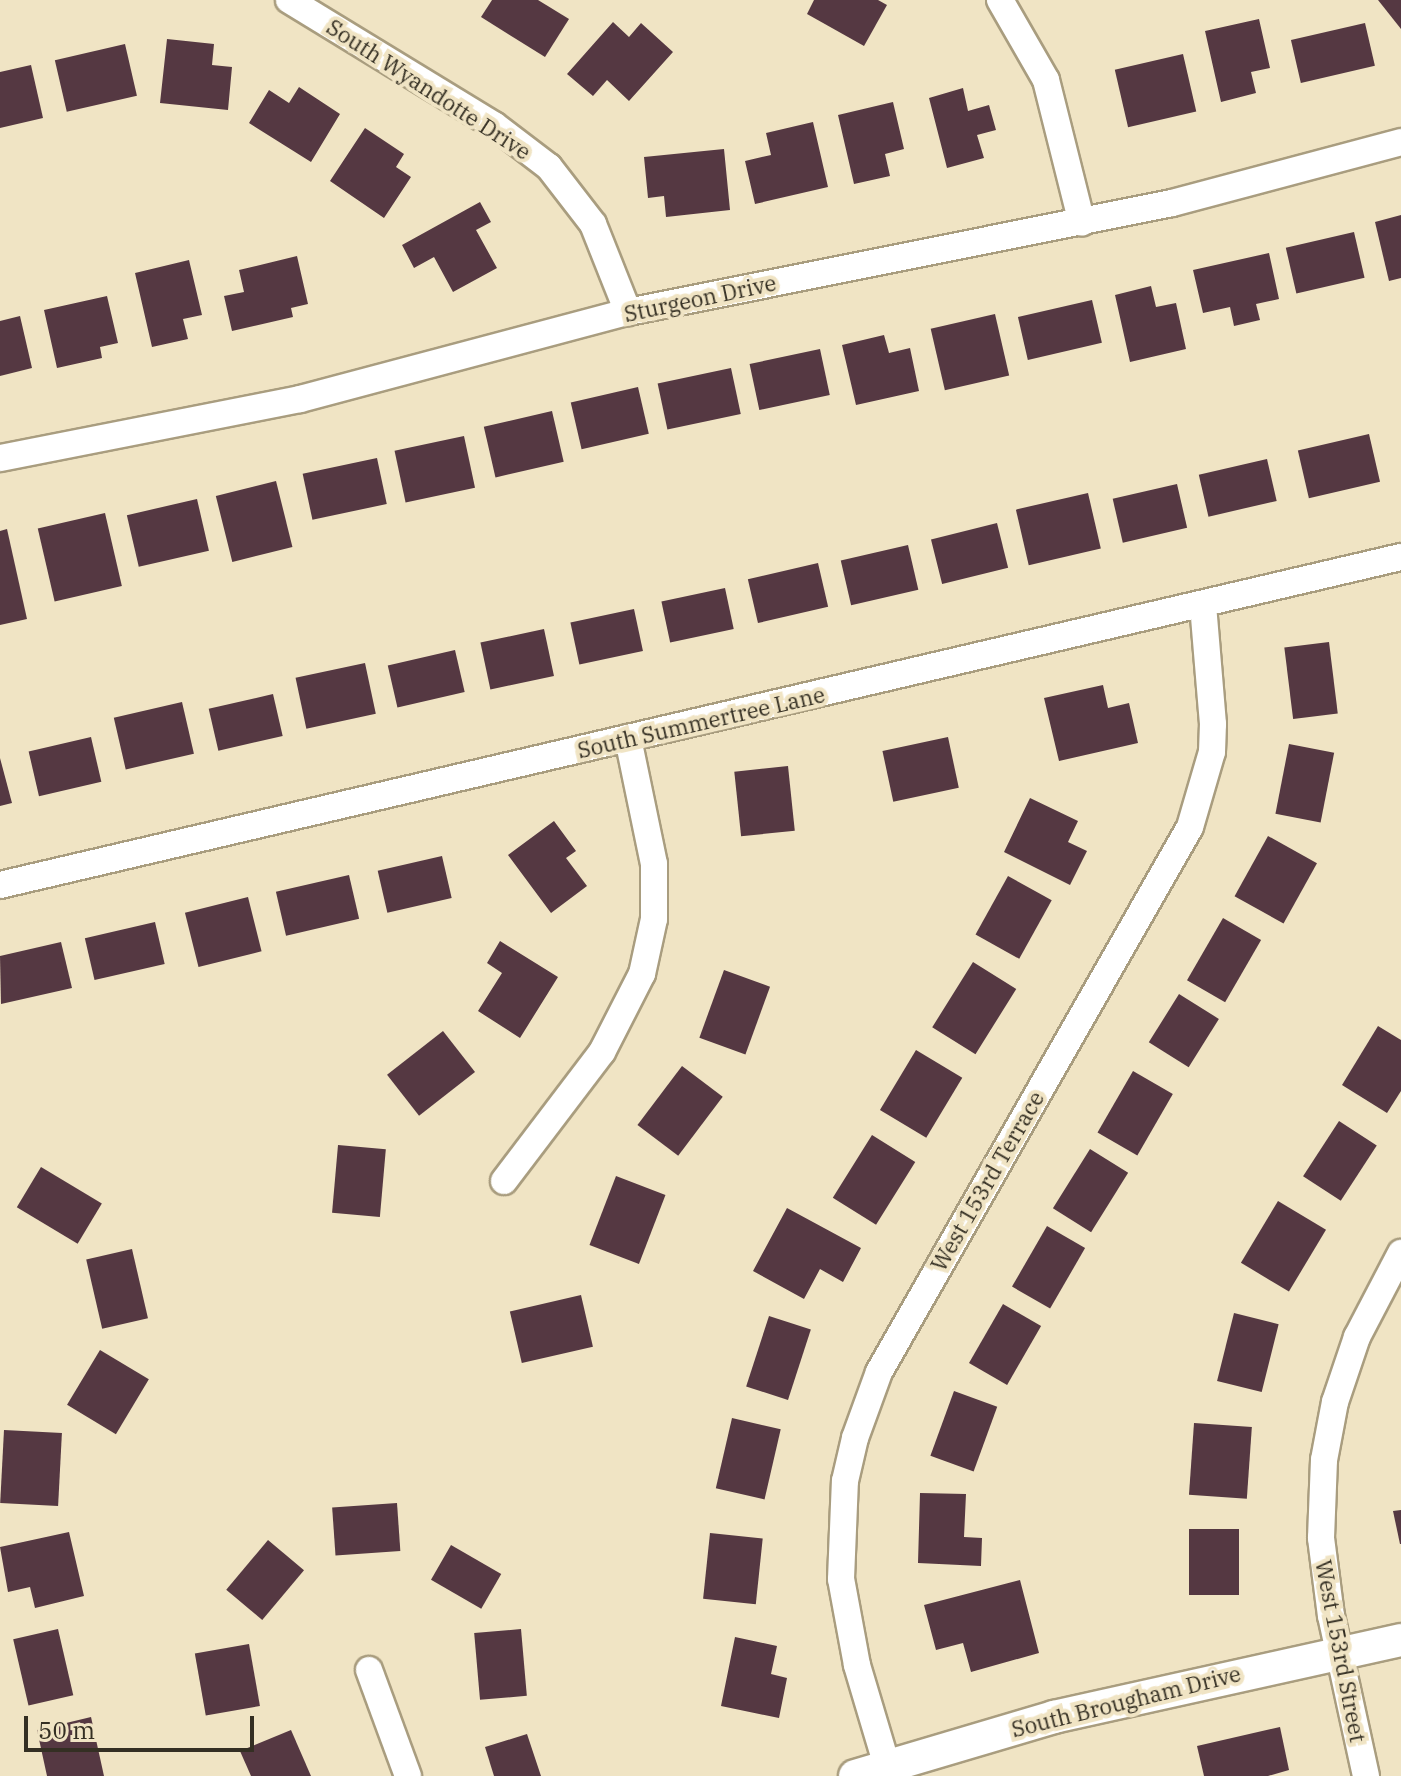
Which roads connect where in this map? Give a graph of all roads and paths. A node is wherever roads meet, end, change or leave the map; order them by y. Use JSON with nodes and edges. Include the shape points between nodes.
{"nodes":[{"id":1,"x":289,"y":0,"type":"edge"},
{"id":2,"x":1000,"y":0,"type":"edge"},
{"id":3,"x":1401,"y":142,"type":"edge"},
{"id":4,"x":1082,"y":223,"type":"junction"},
{"id":5,"x":628,"y":312,"type":"junction"},
{"id":6,"x":0,"y":458,"type":"edge"},
{"id":7,"x":1401,"y":557,"type":"edge"},
{"id":8,"x":1203,"y":604,"type":"junction"},
{"id":9,"x":628,"y":738,"type":"junction"},
{"id":10,"x":0,"y":885,"type":"edge"},
{"id":11,"x":504,"y":1181,"type":"dead end"},
{"id":12,"x":1401,"y":1253,"type":"edge"},
{"id":13,"x":1401,"y":1640,"type":"edge"},
{"id":14,"x":1339,"y":1651,"type":"junction"},
{"id":15,"x":369,"y":1670,"type":"dead end"},
{"id":16,"x":888,"y":1771,"type":"edge"},
{"id":17,"x":408,"y":1776,"type":"edge"},
{"id":18,"x":855,"y":1776,"type":"edge"},
{"id":19,"x":1366,"y":1776,"type":"edge"}],
"edges":[{"from":1,"to":5,"type":"street","name":"South Wyandotte Drive","via":[[494,125],[549,167],[593,224]]},
{"from":2,"to":4,"type":"street","via":[[1046,80]]},
{"from":3,"to":4,"type":"street","name":"Sturgeon Drive"},
{"from":4,"to":5,"type":"street","name":"Sturgeon Drive"},
{"from":5,"to":6,"type":"street","name":"Sturgeon Drive","via":[[300,399]]},
{"from":7,"to":8,"type":"street","name":"South Summertree Lane"},
{"from":8,"to":9,"type":"street","name":"South Summertree Lane"},
{"from":8,"to":16,"type":"street","name":"West 153rd Terrace","via":[[1213,738],[1190,827],[879,1372],[855,1438],[845,1481],[841,1579],[857,1665]]},
{"from":9,"to":10,"type":"street","name":"South Summertree Lane"},
{"from":9,"to":11,"type":"street","via":[[654,864],[654,919],[642,974],[602,1052]]},
{"from":12,"to":14,"type":"street","name":"West 153rd Street","via":[[1357,1337],[1335,1402],[1324,1460],[1321,1538]]},
{"from":13,"to":14,"type":"street","name":"South Brougham Drive"},
{"from":14,"to":16,"type":"street","name":"South Brougham Drive","via":[[1054,1717]]},
{"from":14,"to":19,"type":"street","name":"West 153rd Street"},
{"from":15,"to":17,"type":"street"},
{"from":16,"to":18,"type":"street","name":"South Brougham Drive"}]}
